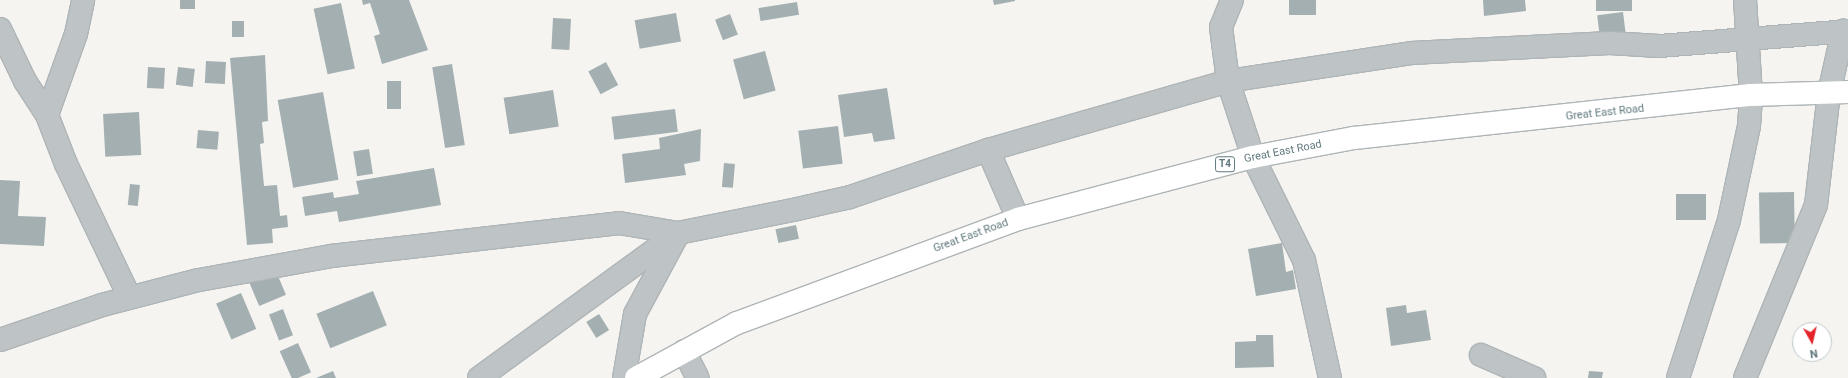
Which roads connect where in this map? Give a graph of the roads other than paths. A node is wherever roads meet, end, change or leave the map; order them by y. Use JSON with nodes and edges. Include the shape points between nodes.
{"nodes":[{"id":1,"x":82,"y":0,"type":"edge"},
{"id":2,"x":1232,"y":0,"type":"edge"},
{"id":3,"x":1745,"y":0,"type":"edge"},
{"id":4,"x":0,"y":29,"type":"edge"},
{"id":5,"x":1846,"y":31,"type":"edge"},
{"id":6,"x":1749,"y":37,"type":"junction"},
{"id":7,"x":1228,"y":81,"type":"junction"},
{"id":8,"x":1838,"y":92,"type":"edge"},
{"id":9,"x":1751,"y":95,"type":"junction"},
{"id":10,"x":47,"y":115,"type":"junction"},
{"id":11,"x":988,"y":150,"type":"junction"},
{"id":12,"x":1253,"y":157,"type":"junction"},
{"id":13,"x":1018,"y":218,"type":"junction"},
{"id":14,"x":678,"y":233,"type":"junction"},
{"id":15,"x":130,"y":298,"type":"junction"},
{"id":16,"x":0,"y":340,"type":"edge"},
{"id":17,"x":684,"y":351,"type":"junction"},
{"id":18,"x":1481,"y":355,"type":"dead end"},
{"id":19,"x":479,"y":378,"type":"edge"},
{"id":20,"x":624,"y":378,"type":"edge"},
{"id":21,"x":636,"y":378,"type":"edge"},
{"id":22,"x":698,"y":378,"type":"edge"},
{"id":23,"x":1330,"y":378,"type":"edge"},
{"id":24,"x":1534,"y":378,"type":"edge"},
{"id":25,"x":1678,"y":378,"type":"edge"},
{"id":26,"x":1744,"y":378,"type":"edge"}],
"edges":[{"from":1,"to":10,"type":"street","via":[[76,34]]},
{"from":2,"to":7,"type":"street","via":[[1221,27]]},
{"from":3,"to":6,"type":"street"},
{"from":4,"to":10,"type":"street","via":[[25,82]]},
{"from":5,"to":6,"type":"street"},
{"from":5,"to":8,"type":"street"},
{"from":6,"to":7,"type":"street","via":[[1659,46],[1602,44],[1411,53]]},
{"from":6,"to":9,"type":"street"},
{"from":7,"to":11,"type":"street"},
{"from":7,"to":12,"type":"street"},
{"from":8,"to":9,"type":"highway","name":"Great East Road","number":"T4"},
{"from":8,"to":26,"type":"street","via":[[1816,205]]},
{"from":9,"to":12,"type":"highway","name":"Great East Road","number":"T4","via":[[1354,138]]},
{"from":9,"to":25,"type":"street","via":[[1749,126],[1729,220]]},
{"from":10,"to":15,"type":"street"},
{"from":11,"to":13,"type":"street"},
{"from":11,"to":14,"type":"street","via":[[850,197]]},
{"from":12,"to":13,"type":"highway","name":"Great East Road","number":"T4"},
{"from":12,"to":23,"type":"street","via":[[1304,260]]},
{"from":13,"to":17,"type":"highway","name":"Great East Road","number":"T4","via":[[737,323]]},
{"from":14,"to":15,"type":"street","via":[[619,223],[331,256],[199,280]]},
{"from":14,"to":19,"type":"street"},
{"from":14,"to":20,"type":"street","via":[[635,314]]},
{"from":15,"to":16,"type":"street"},
{"from":17,"to":21,"type":"highway","name":"Great East Road","number":"T4"},
{"from":17,"to":22,"type":"street"},
{"from":18,"to":24,"type":"street"}]}
